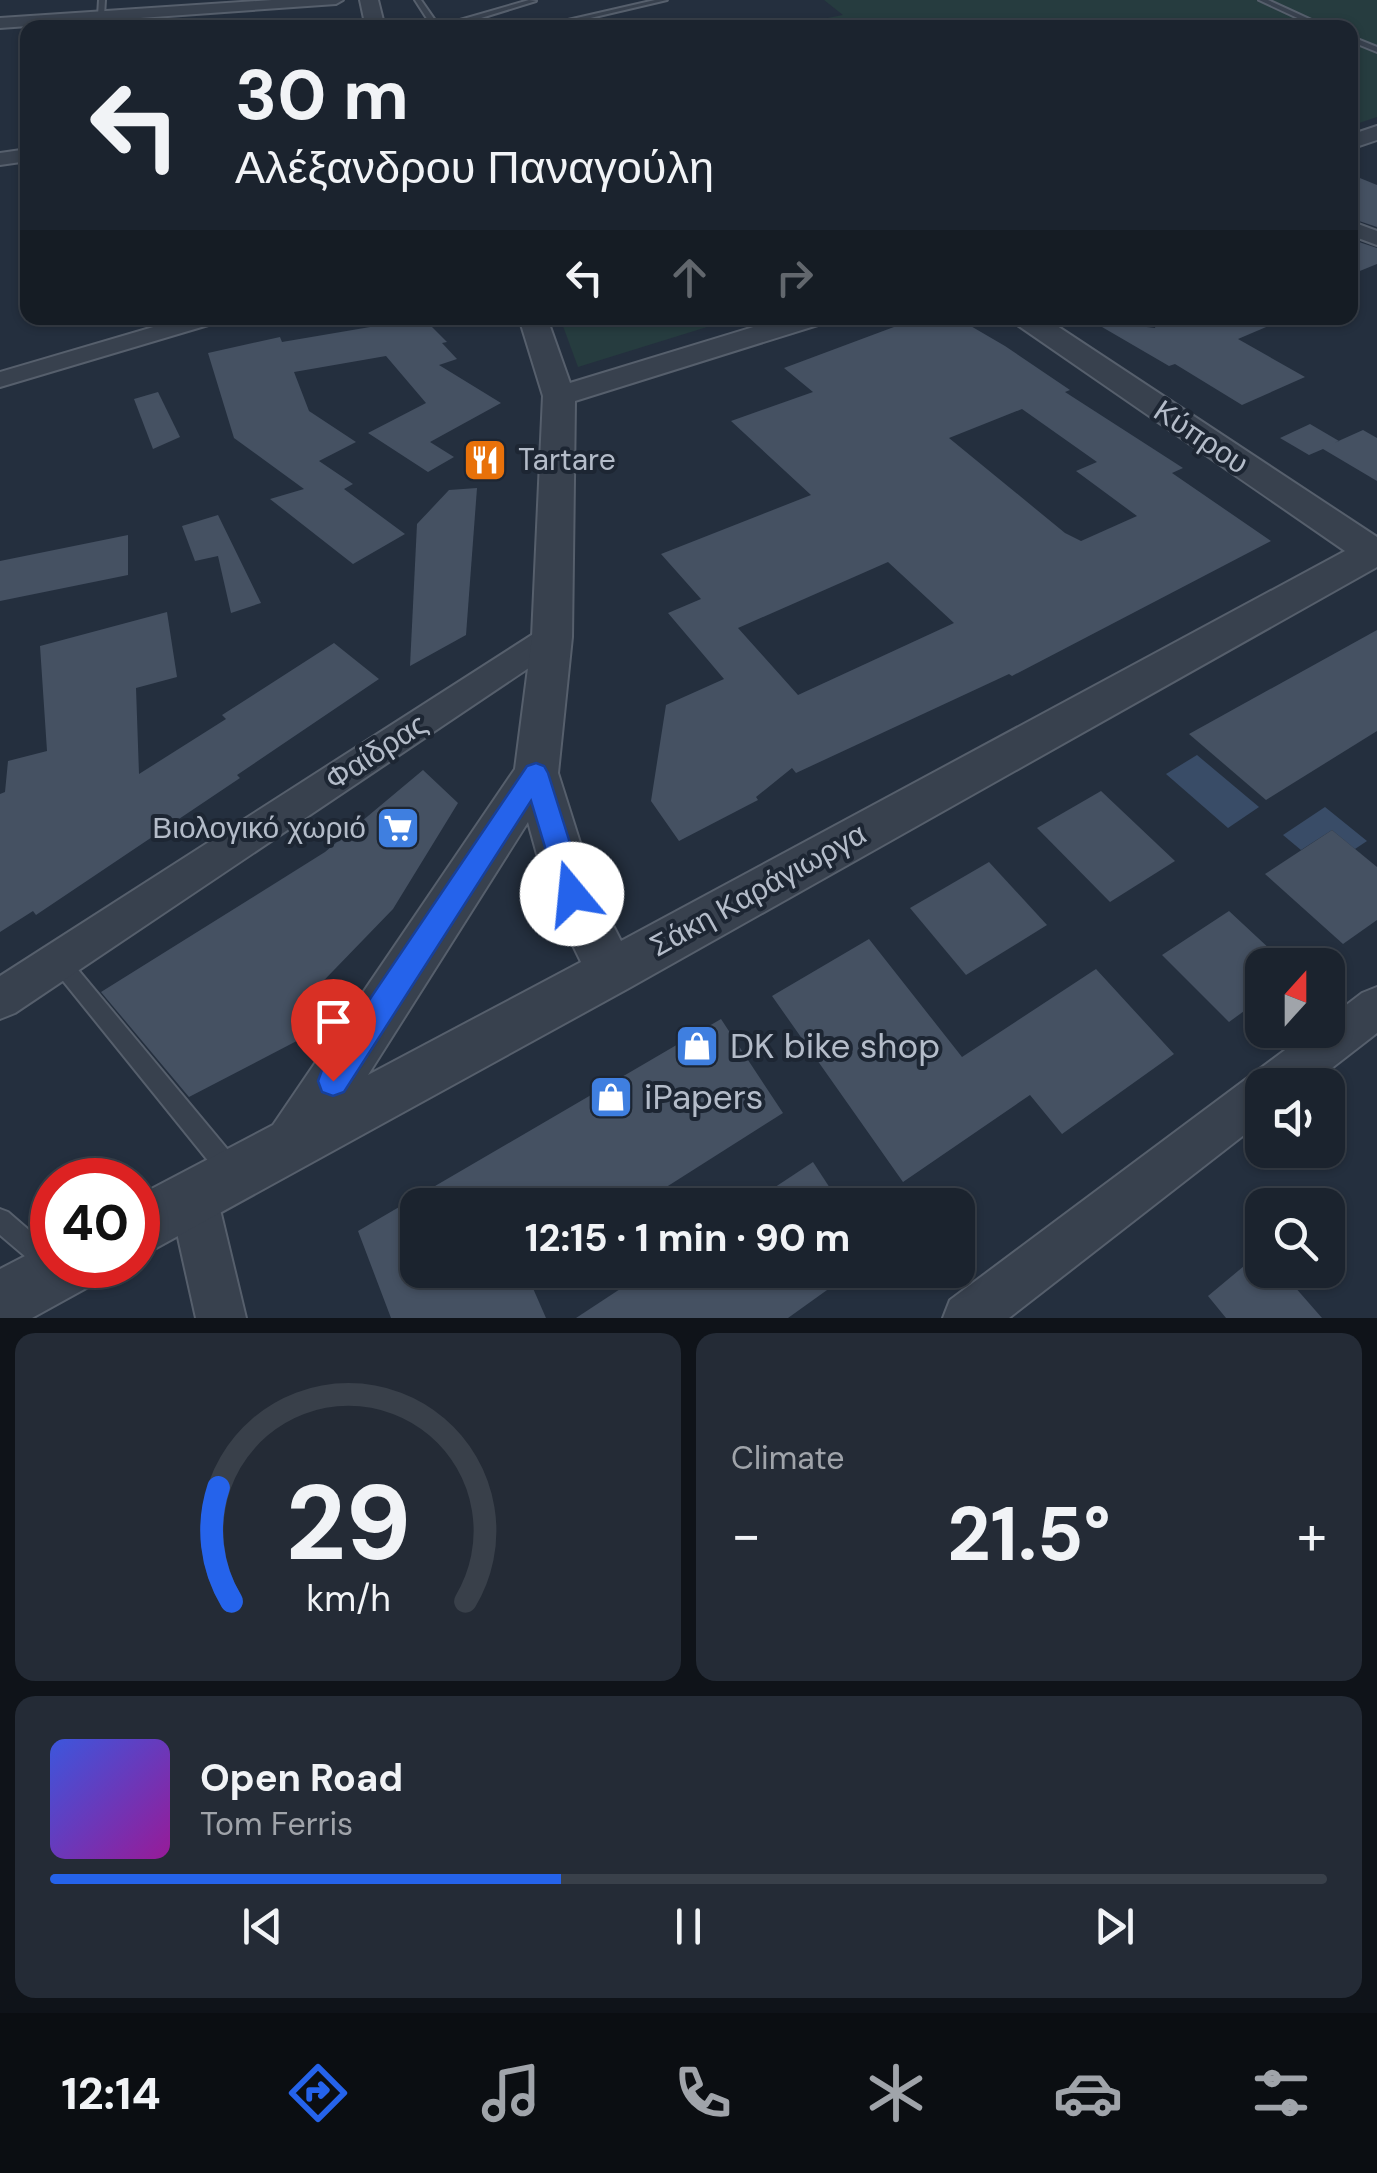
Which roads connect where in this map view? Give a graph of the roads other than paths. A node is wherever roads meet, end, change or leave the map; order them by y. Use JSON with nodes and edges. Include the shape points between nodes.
{"nodes":[{"id":1,"x":336,"y":0,"type":"edge"},
{"id":2,"x":534,"y":0,"type":"edge"},
{"id":3,"x":664,"y":0,"type":"edge"},
{"id":4,"x":1262,"y":0,"type":"edge"},
{"id":5,"x":101,"y":8,"type":"edge"},
{"id":6,"x":576,"y":18,"type":"joint"},
{"id":7,"x":20,"y":20,"type":"edge"},
{"id":8,"x":465,"y":20,"type":"edge"},
{"id":9,"x":568,"y":20,"type":"edge"},
{"id":10,"x":1308,"y":20,"type":"edge"},
{"id":11,"x":184,"y":325,"type":"edge"},
{"id":12,"x":535,"y":325,"type":"edge"},
{"id":13,"x":788,"y":325,"type":"edge"},
{"id":14,"x":1036,"y":325,"type":"edge"},
{"id":15,"x":0,"y":380,"type":"edge"},
{"id":16,"x":559,"y":396,"type":"junction"},
{"id":17,"x":1375,"y":552,"type":"edge"},
{"id":18,"x":552,"y":637,"type":"junction"},
{"id":19,"x":536,"y":773,"type":"junction"},
{"id":20,"x":58,"y":960,"type":"junction"},
{"id":21,"x":612,"y":972,"type":"junction"},
{"id":22,"x":0,"y":998,"type":"edge"},
{"id":23,"x":1377,"y":1008,"type":"edge"},
{"id":24,"x":1298,"y":1068,"type":"edge"},
{"id":25,"x":1245,"y":1107,"type":"edge"},
{"id":26,"x":292,"y":1144,"type":"junction"},
{"id":27,"x":213,"y":1186,"type":"junction"},
{"id":28,"x":160,"y":1216,"type":"edge"},
{"id":29,"x":0,"y":1220,"type":"edge"},
{"id":30,"x":30,"y":1242,"type":"edge"},
{"id":31,"x":30,"y":1286,"type":"edge"},
{"id":32,"x":0,"y":1302,"type":"edge"},
{"id":33,"x":221,"y":1318,"type":"edge"},
{"id":34,"x":968,"y":1318,"type":"edge"}],
"edges":[{"from":1,"to":5,"type":"street"},
{"from":2,"to":8,"type":"lane"},
{"from":3,"to":6,"type":"lane"},
{"from":4,"to":10,"type":"lane"},
{"from":5,"to":7,"type":"street"},
{"from":6,"to":9,"type":"lane"},
{"from":11,"to":15,"type":"street"},
{"from":12,"to":16,"type":"street"},
{"from":13,"to":16,"type":"street"},
{"from":14,"to":17,"type":"street","name":"Κύπρου"},
{"from":16,"to":18,"type":"street"},
{"from":17,"to":21,"type":"street","name":"Σάκη Καράγιωργα"},
{"from":18,"to":19,"type":"street"},
{"from":18,"to":20,"type":"street","name":"Φαίδρας"},
{"from":19,"to":21,"type":"street","via":[[572,894]]},
{"from":19,"to":26,"type":"street"},
{"from":20,"to":22,"type":"street","name":"Φαίδρας"},
{"from":20,"to":27,"type":"lane"},
{"from":21,"to":26,"type":"street","name":"Σάκη Καράγιωργα"},
{"from":23,"to":24,"type":"street"},
{"from":25,"to":34,"type":"street"},
{"from":26,"to":27,"type":"street","name":"Σάκη Καράγιωργα"},
{"from":27,"to":28,"type":"street","name":"Σάκη Καράγιωργα"},
{"from":27,"to":33,"type":"street"},
{"from":29,"to":30,"type":"lane"},
{"from":31,"to":32,"type":"street"}]}
